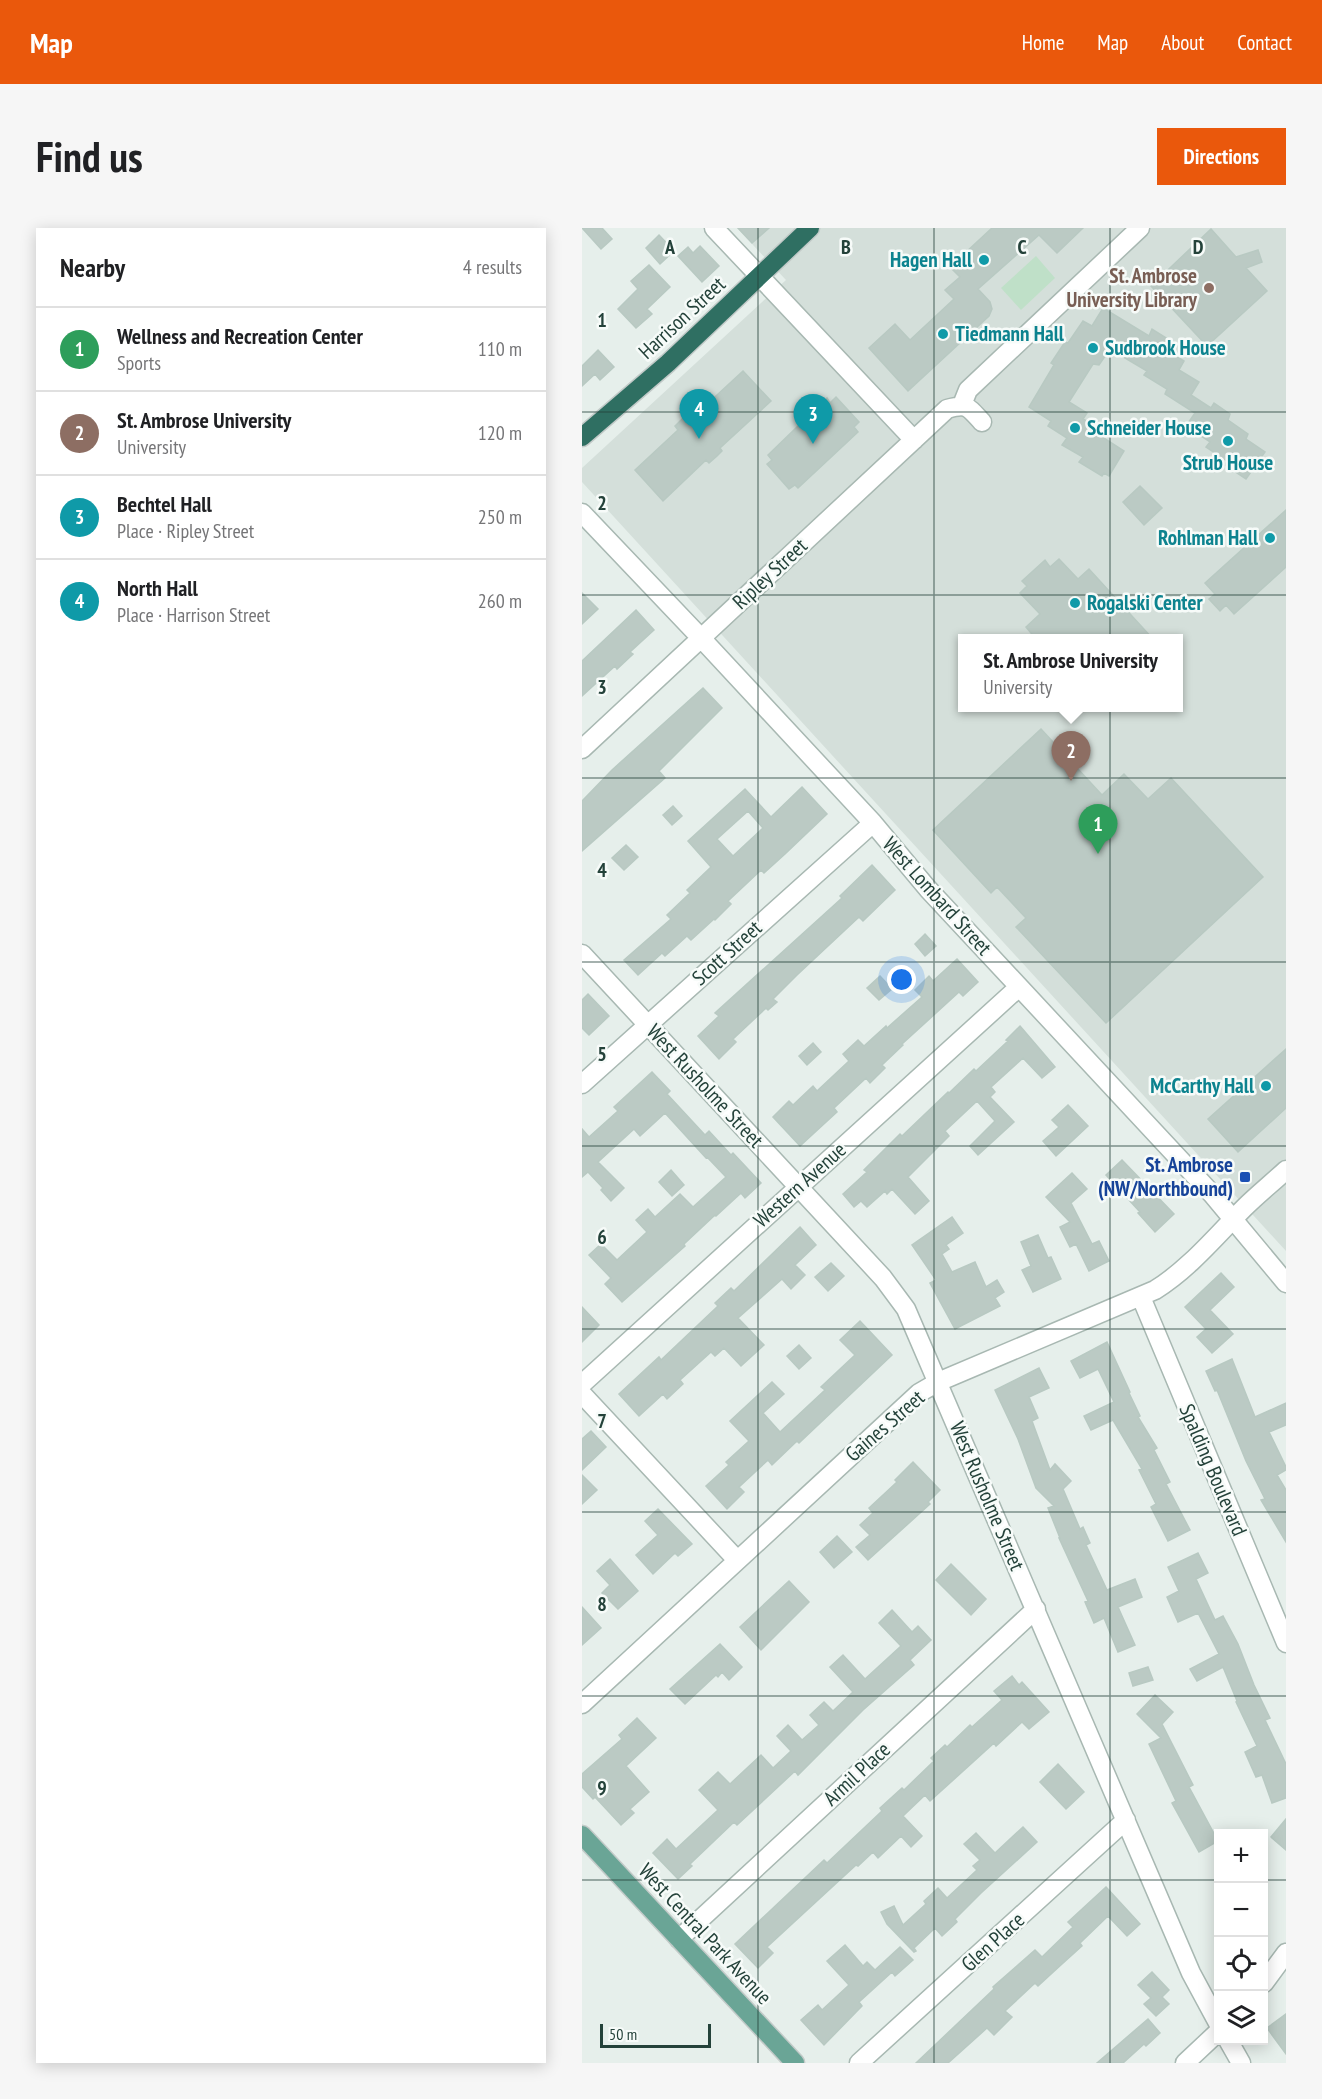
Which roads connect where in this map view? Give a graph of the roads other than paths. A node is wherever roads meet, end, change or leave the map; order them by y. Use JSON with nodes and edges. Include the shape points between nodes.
{"nodes":[{"id":1,"x":714,"y":228,"type":"edge"},
{"id":2,"x":810,"y":228,"type":"edge"},
{"id":3,"x":1128,"y":232,"type":"edge"},
{"id":4,"x":759,"y":276,"type":"junction"},
{"id":5,"x":962,"y":405,"type":"junction"},
{"id":6,"x":982,"y":422,"type":"dead end"},
{"id":7,"x":582,"y":437,"type":"edge"},
{"id":8,"x":914,"y":440,"type":"junction"},
{"id":9,"x":582,"y":513,"type":"edge"},
{"id":10,"x":701,"y":638,"type":"junction"},
{"id":11,"x":582,"y":749,"type":"edge"},
{"id":12,"x":873,"y":824,"type":"junction"},
{"id":13,"x":582,"y":954,"type":"edge"},
{"id":14,"x":1019,"y":987,"type":"junction"},
{"id":15,"x":647,"y":1024,"type":"junction"},
{"id":16,"x":582,"y":1084,"type":"edge"},
{"id":17,"x":1286,"y":1170,"type":"edge"},
{"id":18,"x":799,"y":1187,"type":"junction"},
{"id":19,"x":1234,"y":1219,"type":"junction"},
{"id":20,"x":1286,"y":1282,"type":"edge"},
{"id":21,"x":1141,"y":1297,"type":"junction"},
{"id":22,"x":938,"y":1382,"type":"junction"},
{"id":23,"x":582,"y":1384,"type":"edge"},
{"id":24,"x":582,"y":1394,"type":"edge"},
{"id":25,"x":737,"y":1560,"type":"junction"},
{"id":26,"x":1036,"y":1609,"type":"junction"},
{"id":27,"x":1286,"y":1642,"type":"edge"},
{"id":28,"x":582,"y":1704,"type":"edge"},
{"id":29,"x":1126,"y":1820,"type":"junction"},
{"id":30,"x":582,"y":1835,"type":"edge"},
{"id":31,"x":679,"y":1939,"type":"junction"},
{"id":32,"x":1286,"y":1953,"type":"edge"},
{"id":33,"x":1268,"y":1976,"type":"edge"},
{"id":34,"x":1214,"y":2016,"type":"edge"},
{"id":35,"x":1214,"y":2036,"type":"edge"},
{"id":36,"x":1231,"y":2045,"type":"edge"},
{"id":37,"x":795,"y":2063,"type":"edge"},
{"id":38,"x":859,"y":2063,"type":"edge"},
{"id":39,"x":1185,"y":2063,"type":"edge"},
{"id":40,"x":1241,"y":2063,"type":"edge"}],
"edges":[{"from":1,"to":4,"type":"street"},
{"from":2,"to":4,"type":"highway","name":"Harrison Street"},
{"from":3,"to":5,"type":"street","name":"Ripley Street","via":[[968,390]]},
{"from":4,"to":7,"type":"highway","name":"Harrison Street","via":[[668,363]]},
{"from":4,"to":8,"type":"street"},
{"from":5,"to":6,"type":"street"},
{"from":5,"to":8,"type":"street","name":"Ripley Street","via":[[947,409]]},
{"from":8,"to":10,"type":"street","name":"Ripley Street"},
{"from":9,"to":10,"type":"street","name":"West Lombard Street"},
{"from":10,"to":11,"type":"street","name":"Ripley Street"},
{"from":10,"to":12,"type":"street","name":"West Lombard Street"},
{"from":12,"to":14,"type":"street","name":"West Lombard Street"},
{"from":12,"to":15,"type":"street","name":"Scott Street"},
{"from":13,"to":15,"type":"street","name":"West Rusholme Street"},
{"from":14,"to":18,"type":"street","name":"Western Avenue"},
{"from":14,"to":19,"type":"street","name":"West Lombard Street"},
{"from":15,"to":16,"type":"street","name":"Scott Street"},
{"from":15,"to":18,"type":"street","name":"West Rusholme Street"},
{"from":17,"to":19,"type":"street","name":"Gaines Street"},
{"from":18,"to":22,"type":"street","name":"West Rusholme Street","via":[[883,1278],[906,1309]]},
{"from":18,"to":23,"type":"street","name":"Western Avenue"},
{"from":19,"to":20,"type":"street","name":"West Lombard Street"},
{"from":19,"to":21,"type":"street","name":"Gaines Street","via":[[1166,1283]]},
{"from":21,"to":22,"type":"street","name":"Gaines Street"},
{"from":21,"to":27,"type":"street","name":"Spalding Boulevard"},
{"from":22,"to":25,"type":"street","name":"Gaines Street","via":[[919,1393]]},
{"from":22,"to":26,"type":"street","name":"West Rusholme Street"},
{"from":24,"to":25,"type":"street"},
{"from":25,"to":28,"type":"street","name":"Gaines Street"},
{"from":26,"to":29,"type":"street","name":"West Rusholme Street"},
{"from":26,"to":31,"type":"street","name":"Armil Place"},
{"from":29,"to":34,"type":"street","name":"West Rusholme Street","via":[[1191,1973]]},
{"from":29,"to":38,"type":"street","name":"Glen Place"},
{"from":30,"to":31,"type":"main road","name":"West Central Park Avenue"},
{"from":31,"to":37,"type":"main road","name":"West Central Park Avenue"},
{"from":32,"to":33,"type":"street"},
{"from":35,"to":39,"type":"street"},
{"from":36,"to":40,"type":"street"}]}
